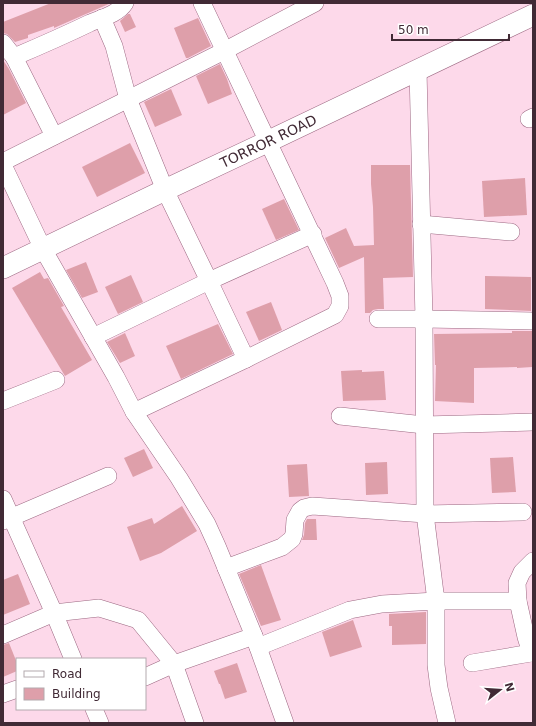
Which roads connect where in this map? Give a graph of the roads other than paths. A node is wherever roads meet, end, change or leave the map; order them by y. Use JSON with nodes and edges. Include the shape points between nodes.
{"nodes":[{"id":1,"x":125,"y":3,"type":"edge"},
{"id":2,"x":202,"y":3,"type":"edge"},
{"id":3,"x":315,"y":3,"type":"edge"},
{"id":4,"x":533,"y":15,"type":"edge"},
{"id":5,"x":102,"y":18,"type":"junction"},
{"id":6,"x":3,"y":43,"type":"edge"},
{"id":7,"x":224,"y":51,"type":"junction"},
{"id":8,"x":14,"y":57,"type":"junction"},
{"id":9,"x":418,"y":70,"type":"junction"},
{"id":10,"x":128,"y":99,"type":"junction"},
{"id":11,"x":54,"y":136,"type":"junction"},
{"id":12,"x":267,"y":142,"type":"junction"},
{"id":13,"x":3,"y":162,"type":"edge"},
{"id":14,"x":3,"y":165,"type":"edge"},
{"id":15,"x":165,"y":190,"type":"junction"},
{"id":16,"x":421,"y":224,"type":"junction"},
{"id":17,"x":511,"y":232,"type":"dead end"},
{"id":18,"x":312,"y":234,"type":"junction"},
{"id":19,"x":43,"y":249,"type":"junction"},
{"id":20,"x":3,"y":268,"type":"edge"},
{"id":21,"x":209,"y":281,"type":"junction"},
{"id":22,"x":378,"y":319,"type":"dead end"},
{"id":23,"x":424,"y":319,"type":"junction"},
{"id":24,"x":533,"y":321,"type":"edge"},
{"id":25,"x":93,"y":337,"type":"junction"},
{"id":26,"x":246,"y":359,"type":"junction"},
{"id":27,"x":56,"y":380,"type":"dead end"},
{"id":28,"x":3,"y":401,"type":"edge"},
{"id":29,"x":134,"y":412,"type":"junction"},
{"id":30,"x":340,"y":416,"type":"dead end"},
{"id":31,"x":533,"y":422,"type":"edge"},
{"id":32,"x":424,"y":425,"type":"junction"},
{"id":33,"x":108,"y":476,"type":"dead end"},
{"id":34,"x":3,"y":499,"type":"edge"},
{"id":35,"x":523,"y":512,"type":"dead end"},
{"id":36,"x":425,"y":514,"type":"junction"},
{"id":37,"x":7,"y":519,"type":"edge"},
{"id":38,"x":533,"y":561,"type":"edge"},
{"id":39,"x":226,"y":568,"type":"junction"},
{"id":40,"x":436,"y":601,"type":"junction"},
{"id":41,"x":518,"y":601,"type":"junction"},
{"id":42,"x":54,"y":613,"type":"junction"},
{"id":43,"x":3,"y":635,"type":"edge"},
{"id":44,"x":256,"y":641,"type":"junction"},
{"id":45,"x":532,"y":653,"type":"edge"},
{"id":46,"x":73,"y":658,"type":"edge"},
{"id":47,"x":472,"y":663,"type":"dead end"},
{"id":48,"x":174,"y":664,"type":"junction"},
{"id":49,"x":146,"y":676,"type":"edge"},
{"id":50,"x":16,"y":689,"type":"edge"},
{"id":51,"x":3,"y":694,"type":"edge"},
{"id":52,"x":94,"y":710,"type":"edge"},
{"id":53,"x":100,"y":723,"type":"edge"},
{"id":54,"x":195,"y":723,"type":"edge"},
{"id":55,"x":285,"y":723,"type":"edge"},
{"id":56,"x":447,"y":723,"type":"edge"}],
"edges":[{"from":1,"to":5,"type":"street","via":[[115,12]]},
{"from":2,"to":7,"type":"street"},
{"from":3,"to":7,"type":"street"},
{"from":4,"to":9,"type":"street","name":"TORROR ROAD"},
{"from":5,"to":8,"type":"street"},
{"from":5,"to":10,"type":"street","via":[[114,46]]},
{"from":6,"to":8,"type":"street"},
{"from":7,"to":10,"type":"street"},
{"from":7,"to":12,"type":"street"},
{"from":8,"to":11,"type":"street"},
{"from":9,"to":12,"type":"street","name":"TORROR ROAD"},
{"from":9,"to":16,"type":"street"},
{"from":10,"to":11,"type":"street"},
{"from":10,"to":15,"type":"street"},
{"from":11,"to":13,"type":"street"},
{"from":12,"to":15,"type":"street","name":"TORROR ROAD"},
{"from":12,"to":18,"type":"street"},
{"from":14,"to":19,"type":"street"},
{"from":15,"to":19,"type":"street","name":"TORROR ROAD"},
{"from":15,"to":21,"type":"street"},
{"from":16,"to":17,"type":"street"},
{"from":16,"to":23,"type":"street"},
{"from":18,"to":21,"type":"street"},
{"from":18,"to":26,"type":"street","via":[[335,283],[340,296],[340,306],[335,315]]},
{"from":19,"to":20,"type":"street","name":"TORROR ROAD"},
{"from":19,"to":25,"type":"street"},
{"from":21,"to":25,"type":"street"},
{"from":21,"to":26,"type":"street"},
{"from":22,"to":23,"type":"street"},
{"from":23,"to":24,"type":"street"},
{"from":23,"to":32,"type":"street"},
{"from":25,"to":29,"type":"street"},
{"from":26,"to":29,"type":"street"},
{"from":27,"to":28,"type":"street"},
{"from":29,"to":39,"type":"street","via":[[207,524]]},
{"from":30,"to":32,"type":"street"},
{"from":31,"to":32,"type":"street"},
{"from":32,"to":36,"type":"street"},
{"from":33,"to":37,"type":"street"},
{"from":34,"to":37,"type":"street"},
{"from":35,"to":36,"type":"street"},
{"from":36,"to":39,"type":"street","via":[[312,506],[304,508],[295,520],[292,539],[282,547]]},
{"from":36,"to":40,"type":"street"},
{"from":37,"to":42,"type":"street"},
{"from":38,"to":41,"type":"street","via":[[522,572],[517,583]]},
{"from":39,"to":44,"type":"street"},
{"from":40,"to":41,"type":"street"},
{"from":40,"to":44,"type":"street","via":[[382,604],[350,610]]},
{"from":40,"to":56,"type":"street","via":[[436,665]]},
{"from":41,"to":45,"type":"street"},
{"from":42,"to":43,"type":"street"},
{"from":42,"to":46,"type":"street"},
{"from":42,"to":48,"type":"street","via":[[99,608],[138,620]]},
{"from":44,"to":48,"type":"street"},
{"from":44,"to":55,"type":"street"},
{"from":45,"to":47,"type":"street"},
{"from":48,"to":49,"type":"street"},
{"from":48,"to":54,"type":"street"},
{"from":50,"to":51,"type":"street"},
{"from":52,"to":53,"type":"street"}]}
